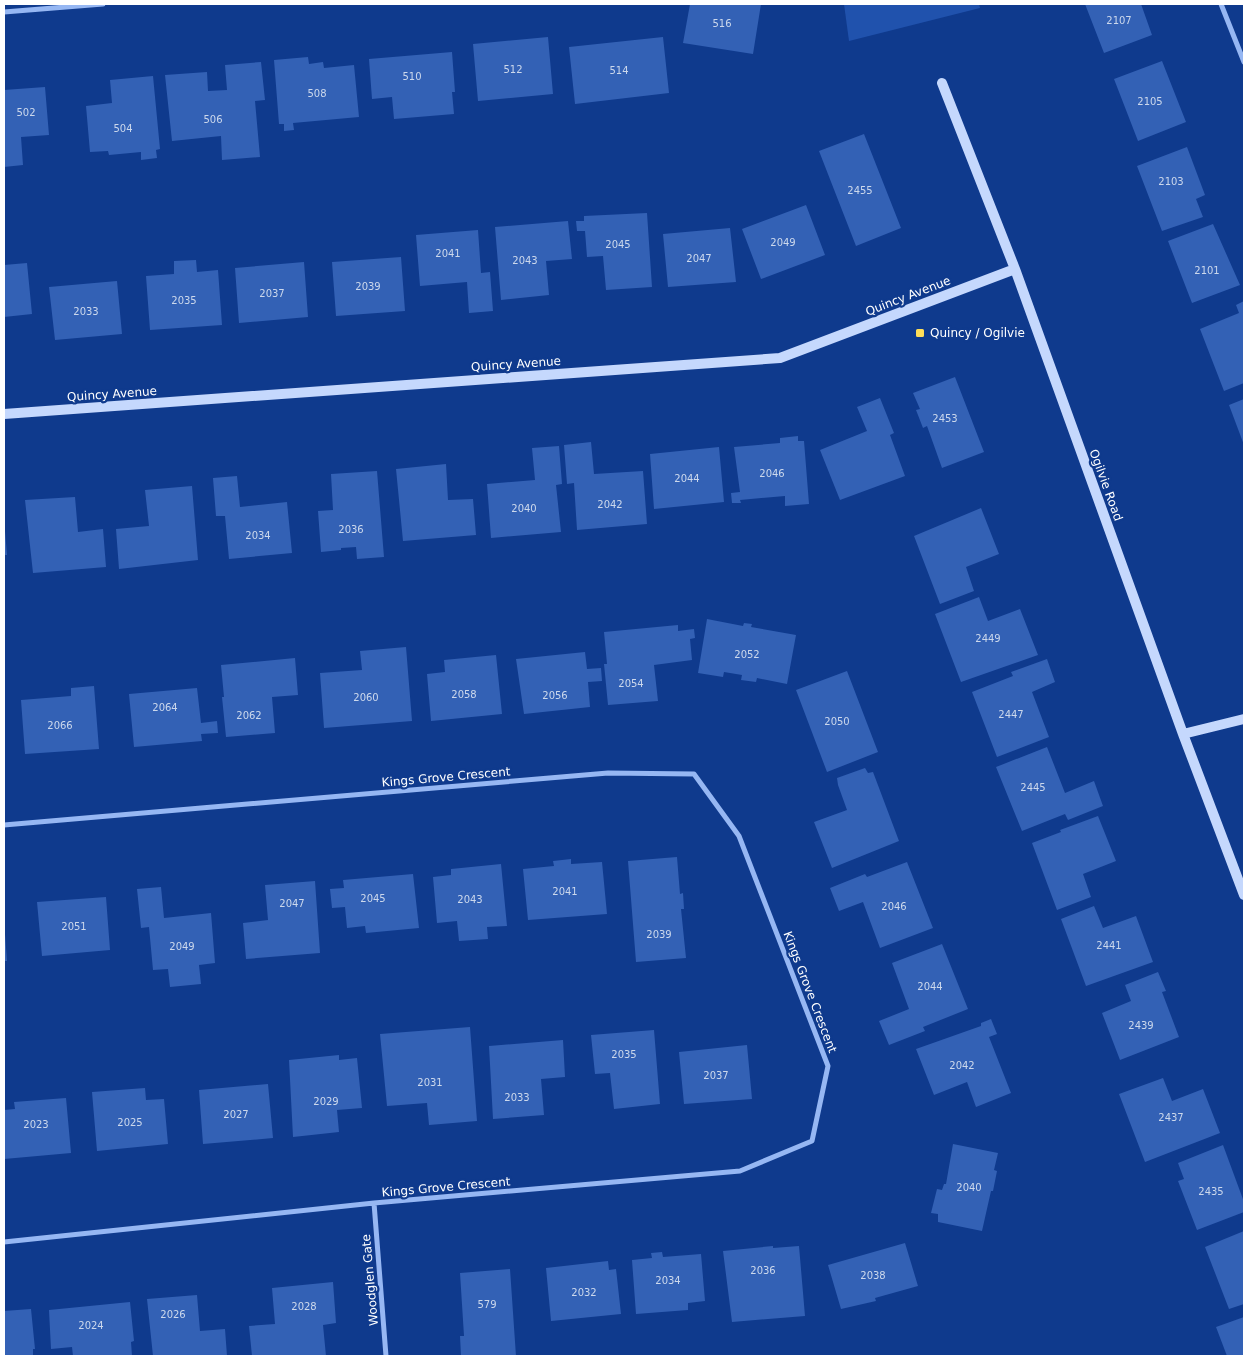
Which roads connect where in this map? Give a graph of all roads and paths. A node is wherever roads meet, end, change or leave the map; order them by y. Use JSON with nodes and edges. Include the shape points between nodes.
{"nodes":[{"id":1,"x":102,"y":4,"type":"edge"},
{"id":2,"x":1221,"y":4,"type":"edge"},
{"id":3,"x":4,"y":12,"type":"edge"},
{"id":4,"x":1244,"y":62,"type":"edge"},
{"id":5,"x":942,"y":83,"type":"dead end"},
{"id":6,"x":1015,"y":269,"type":"junction"},
{"id":7,"x":4,"y":414,"type":"edge"},
{"id":8,"x":1244,"y":719,"type":"edge"},
{"id":9,"x":1183,"y":734,"type":"junction"},
{"id":10,"x":4,"y":825,"type":"edge"},
{"id":11,"x":1244,"y":895,"type":"edge"},
{"id":12,"x":374,"y":1203,"type":"junction"},
{"id":13,"x":4,"y":1242,"type":"edge"},
{"id":14,"x":386,"y":1356,"type":"edge"}],
"edges":[{"from":1,"to":3,"type":"street"},
{"from":2,"to":4,"type":"street"},
{"from":5,"to":6,"type":"street","name":"Ogilvie Road"},
{"from":6,"to":7,"type":"street","name":"Quincy Avenue","via":[[780,358]]},
{"from":6,"to":9,"type":"street","name":"Ogilvie Road"},
{"from":8,"to":9,"type":"street"},
{"from":9,"to":11,"type":"street","name":"Ogilvie Road"},
{"from":10,"to":12,"type":"street","name":"Kings Grove Crescent","via":[[608,774],[694,774],[739,836],[828,1066],[812,1142],[740,1171]]},
{"from":12,"to":13,"type":"street","name":"Kings Grove Crescent"},
{"from":12,"to":14,"type":"street","name":"Woodglen Gate"}]}
